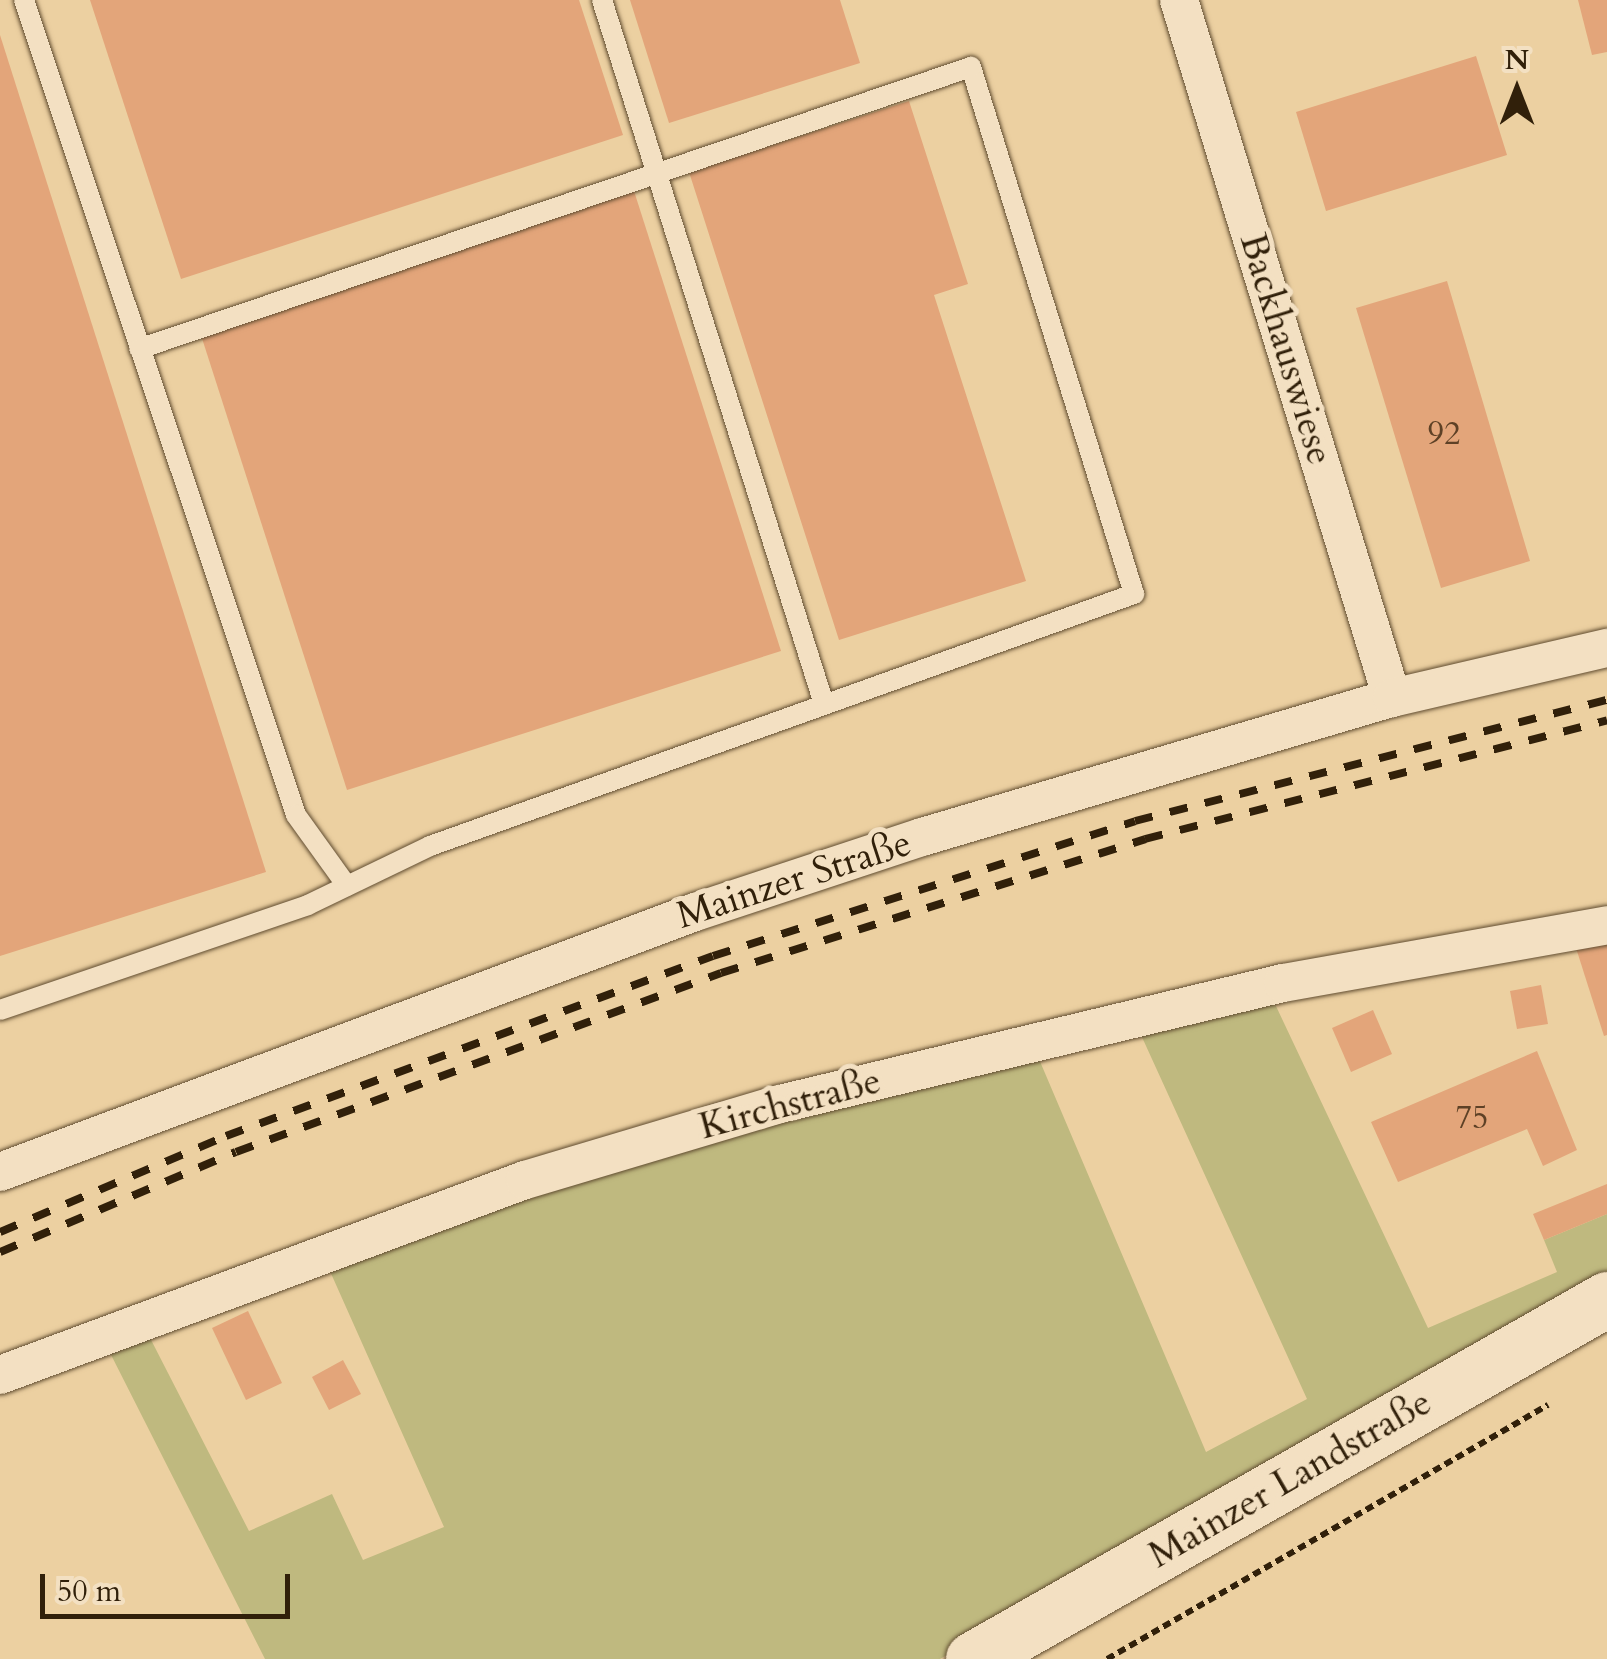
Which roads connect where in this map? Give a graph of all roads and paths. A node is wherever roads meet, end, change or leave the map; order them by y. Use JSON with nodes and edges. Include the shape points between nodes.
{"nodes":[{"id":1,"x":24,"y":0,"type":"edge"},
{"id":2,"x":602,"y":0,"type":"edge"},
{"id":3,"x":1179,"y":0,"type":"edge"},
{"id":4,"x":656,"y":174,"type":"junction"},
{"id":5,"x":139,"y":348,"type":"junction"},
{"id":6,"x":1607,"y":648,"type":"edge"},
{"id":7,"x":1392,"y":698,"type":"junction"},
{"id":8,"x":823,"y":702,"type":"junction"},
{"id":9,"x":347,"y":886,"type":"junction"},
{"id":10,"x":1607,"y":925,"type":"edge"},
{"id":11,"x":0,"y":1010,"type":"edge"},
{"id":12,"x":0,"y":1172,"type":"edge"},
{"id":13,"x":1607,"y":1299,"type":"edge"},
{"id":14,"x":0,"y":1375,"type":"edge"},
{"id":15,"x":1548,"y":1405,"type":"dead end"},
{"id":16,"x":973,"y":1659,"type":"edge"},
{"id":17,"x":1107,"y":1659,"type":"edge"}],
"edges":[{"from":1,"to":5,"type":"lane"},
{"from":2,"to":4,"type":"lane"},
{"from":3,"to":7,"type":"street","name":"Backhauswiese"},
{"from":4,"to":5,"type":"lane"},
{"from":4,"to":8,"type":"lane"},
{"from":4,"to":8,"type":"lane","via":[[971,67],[1134,594]]},
{"from":5,"to":9,"type":"lane","via":[[296,815]]},
{"from":6,"to":7,"type":"street","name":"Mainzer Straße"},
{"from":7,"to":12,"type":"street","name":"Mainzer Straße","via":[[695,912]]},
{"from":8,"to":9,"type":"lane","via":[[430,846]]},
{"from":9,"to":11,"type":"lane"},
{"from":10,"to":14,"type":"street","name":"Kirchstraße","via":[[1283,983],[780,1104],[524,1180]]},
{"from":13,"to":16,"type":"main road","name":"Mainzer Landstraße"},
{"from":15,"to":17,"type":"path"}]}
